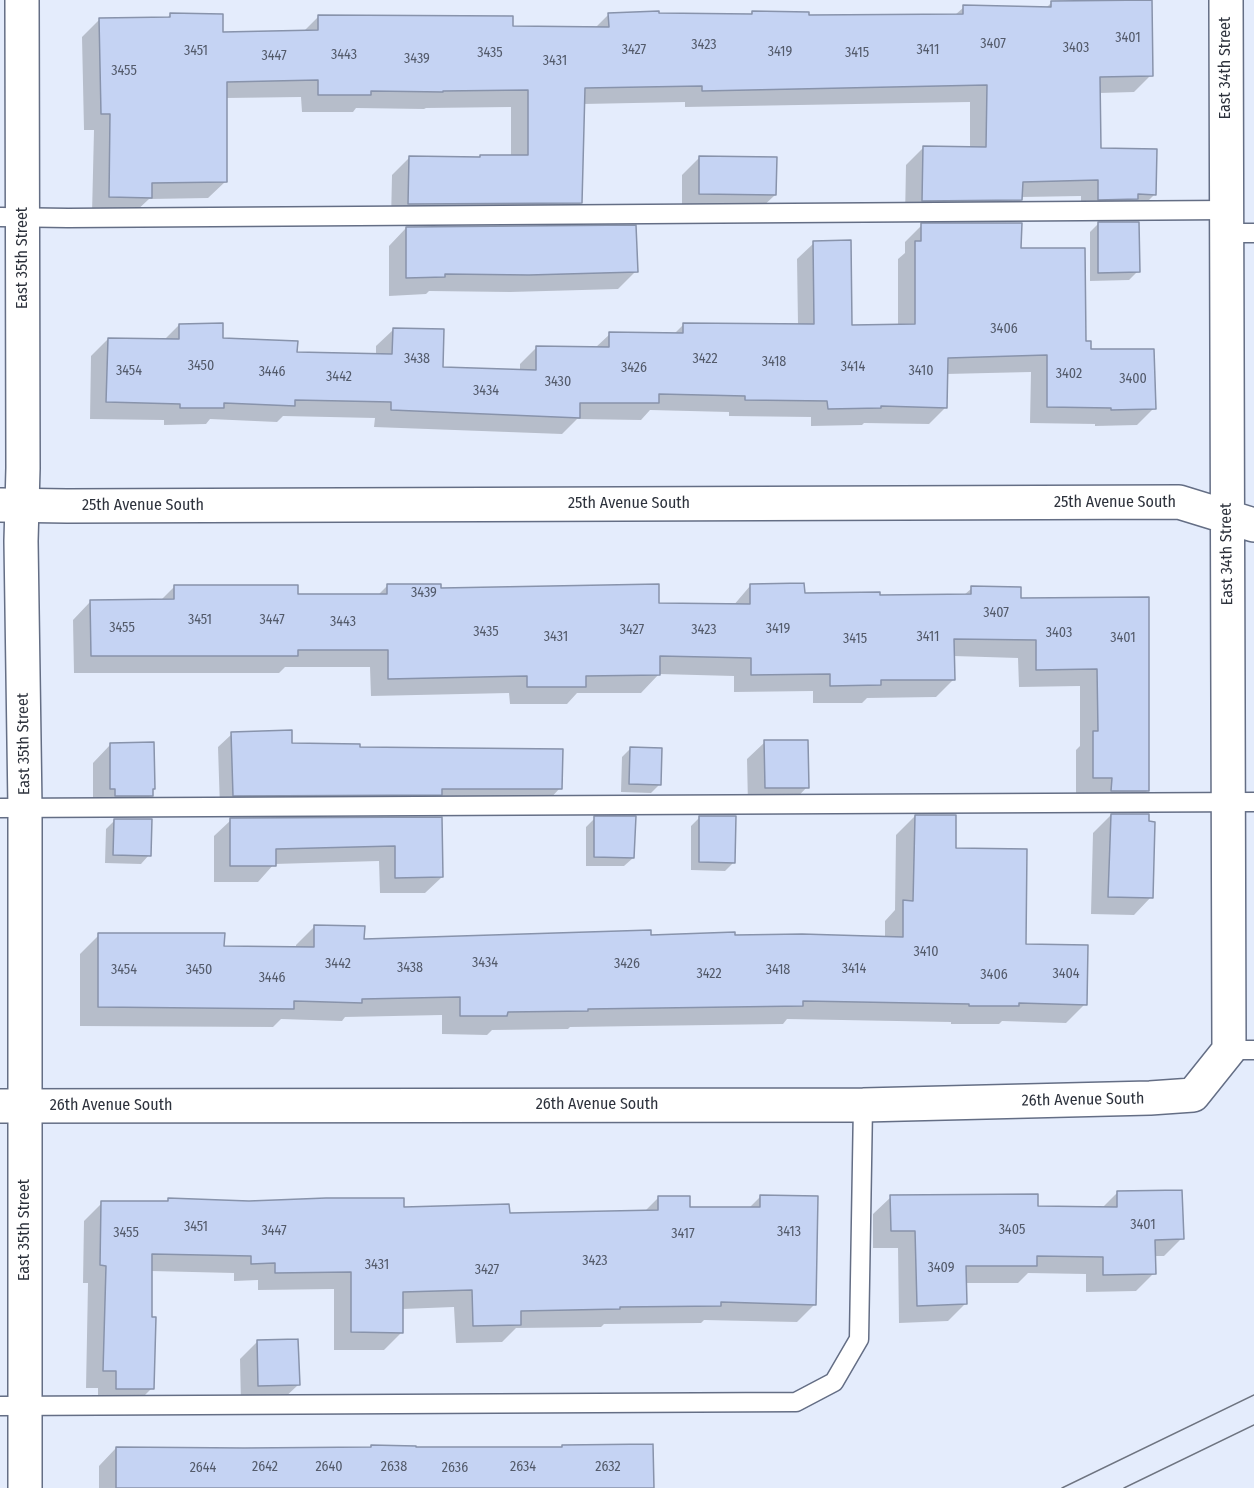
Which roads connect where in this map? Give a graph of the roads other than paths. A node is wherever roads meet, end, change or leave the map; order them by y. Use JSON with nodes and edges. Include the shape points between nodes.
{"nodes":[{"id":1,"x":22,"y":0,"type":"edge"},
{"id":2,"x":1226,"y":0,"type":"edge"},
{"id":3,"x":12,"y":217,"type":"edge"},
{"id":4,"x":1236,"y":225,"type":"edge"},
{"id":5,"x":11,"y":505,"type":"edge"},
{"id":6,"x":1240,"y":521,"type":"edge"},
{"id":7,"x":1241,"y":803,"type":"edge"},
{"id":8,"x":13,"y":808,"type":"edge"},
{"id":9,"x":1241,"y":1050,"type":"edge"},
{"id":10,"x":1193,"y":1095,"type":"joint"},
{"id":11,"x":863,"y":1105,"type":"junction"},
{"id":12,"x":13,"y":1106,"type":"edge"},
{"id":13,"x":12,"y":1406,"type":"edge"},
{"id":14,"x":25,"y":1488,"type":"edge"}],
"edges":[{"from":1,"to":3,"type":"street","name":"East 35th Street"},
{"from":2,"to":4,"type":"street","name":"East 34th Street"},
{"from":3,"to":4,"type":"lane"},
{"from":3,"to":5,"type":"street","name":"East 35th Street"},
{"from":4,"to":6,"type":"street","name":"East 34th Street"},
{"from":5,"to":6,"type":"street","name":"25th Avenue South","via":[[1179,502]]},
{"from":5,"to":8,"type":"street","name":"East 35th Street"},
{"from":6,"to":7,"type":"street","name":"East 34th Street"},
{"from":7,"to":8,"type":"lane"},
{"from":7,"to":9,"type":"street","name":"East 34th Street"},
{"from":8,"to":12,"type":"street","name":"East 35th Street"},
{"from":9,"to":10,"type":"street","name":"East 34th Street"},
{"from":10,"to":11,"type":"street","name":"26th Avenue South"},
{"from":11,"to":12,"type":"street","name":"26th Avenue South"},
{"from":11,"to":13,"type":"lane","via":[[859,1339],[834,1382],[796,1402]]},
{"from":12,"to":13,"type":"street","name":"East 35th Street"},
{"from":13,"to":14,"type":"street","name":"East 35th Street"}]}
